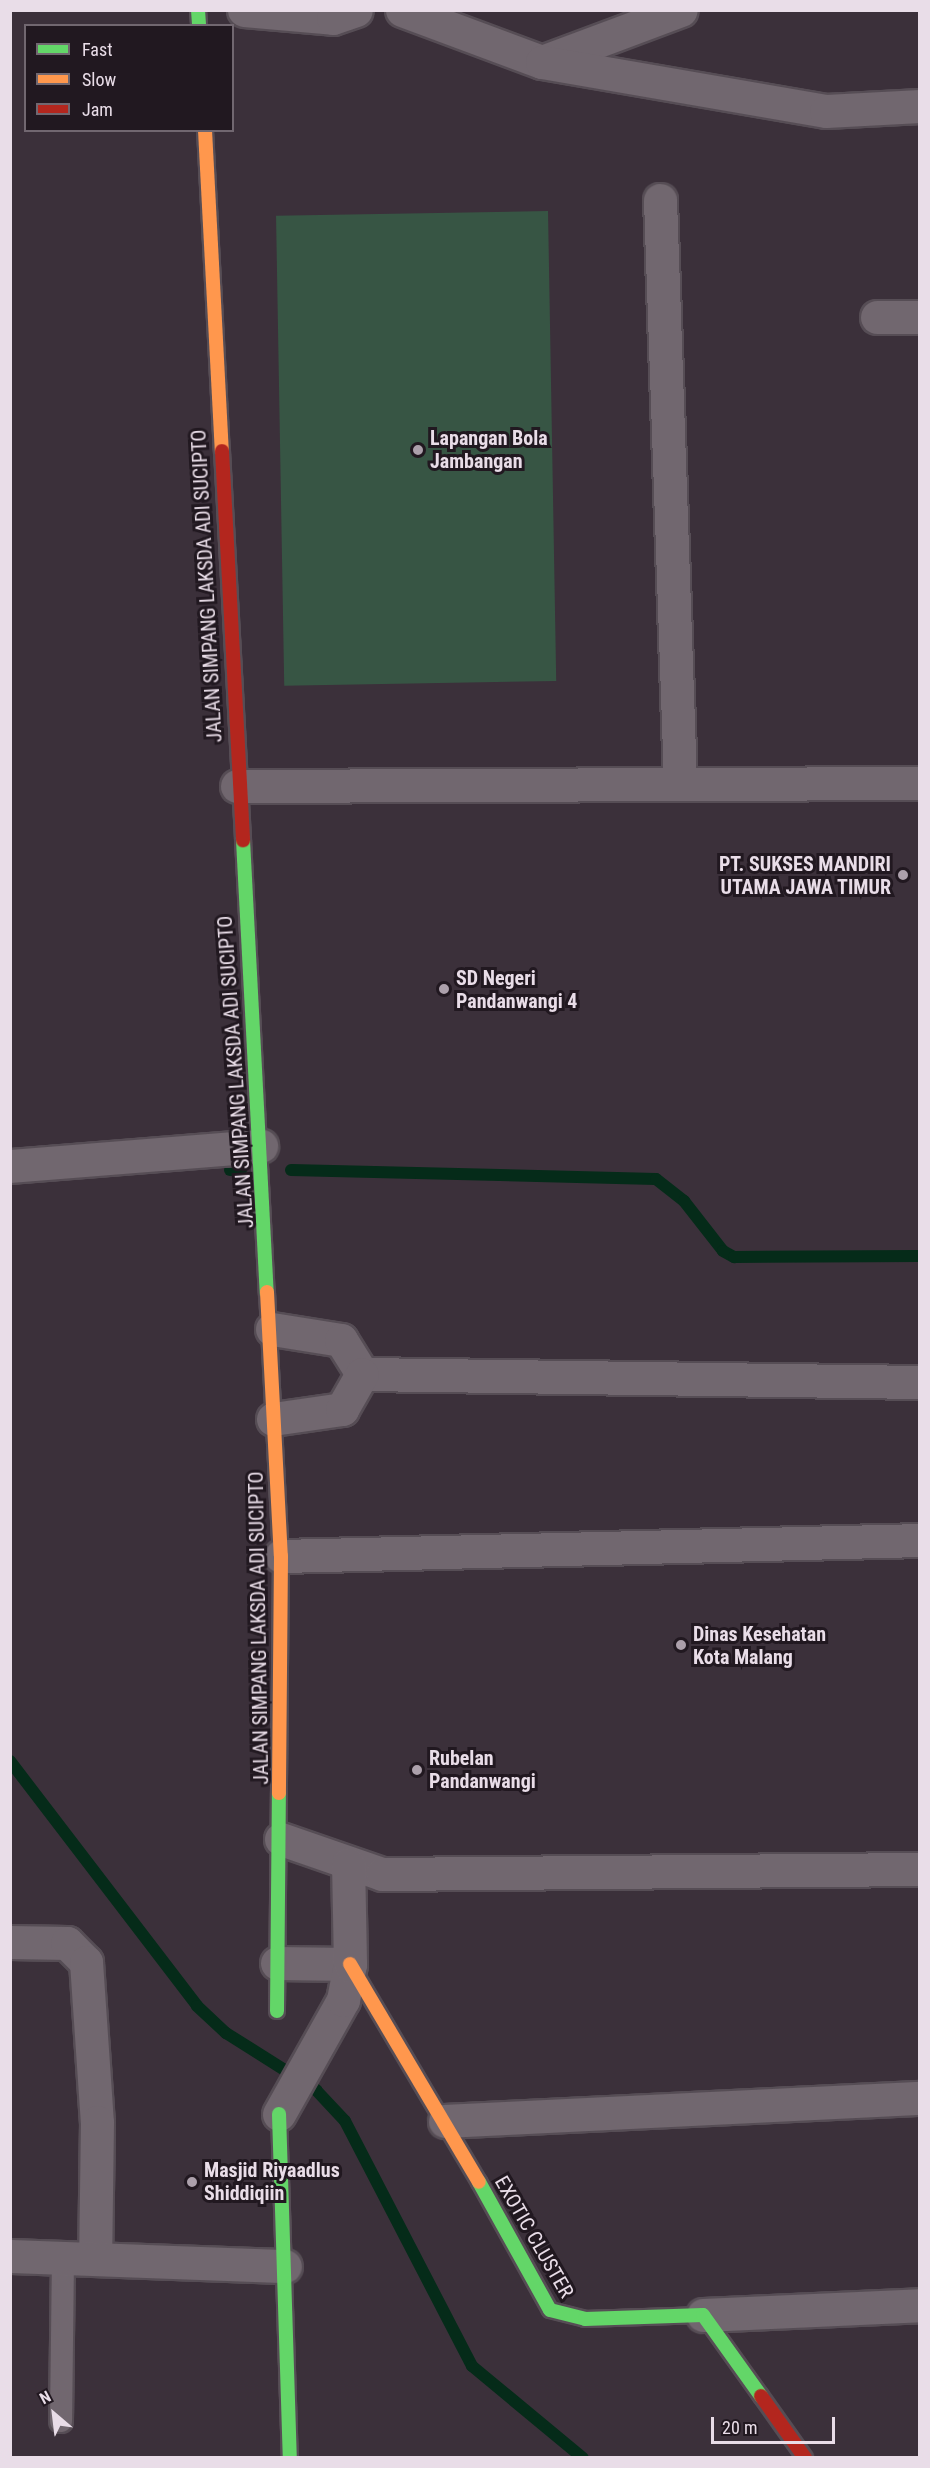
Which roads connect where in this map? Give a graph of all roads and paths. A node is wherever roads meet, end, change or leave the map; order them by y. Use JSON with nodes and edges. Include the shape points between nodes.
{"nodes":[{"id":1,"x":356,"y":10,"type":"edge"},
{"id":2,"x":402,"y":10,"type":"edge"},
{"id":3,"x":681,"y":10,"type":"edge"},
{"id":4,"x":244,"y":12,"type":"edge"},
{"id":5,"x":198,"y":17,"type":"edge"},
{"id":6,"x":542,"y":62,"type":"junction"},
{"id":7,"x":920,"y":106,"type":"edge"},
{"id":8,"x":205,"y":132,"type":"edge"},
{"id":9,"x":660,"y":200,"type":"dead end"},
{"id":10,"x":877,"y":317,"type":"dead end"},
{"id":11,"x":920,"y":317,"type":"edge"},
{"id":12,"x":680,"y":782,"type":"junction"},
{"id":13,"x":920,"y":783,"type":"edge"},
{"id":14,"x":237,"y":786,"type":"junction"},
{"id":15,"x":261,"y":1146,"type":"junction"},
{"id":16,"x":10,"y":1166,"type":"edge"},
{"id":17,"x":272,"y":1329,"type":"junction"},
{"id":18,"x":362,"y":1374,"type":"junction"},
{"id":19,"x":920,"y":1382,"type":"edge"},
{"id":20,"x":273,"y":1419,"type":"junction"},
{"id":21,"x":920,"y":1540,"type":"edge"},
{"id":22,"x":281,"y":1556,"type":"junction"},
{"id":23,"x":281,"y":1839,"type":"junction"},
{"id":24,"x":348,"y":1864,"type":"junction"},
{"id":25,"x":920,"y":1869,"type":"edge"},
{"id":26,"x":10,"y":1942,"type":"edge"},
{"id":27,"x":277,"y":1963,"type":"junction"},
{"id":28,"x":350,"y":1964,"type":"junction"},
{"id":29,"x":277,"y":2011,"type":"dead end"},
{"id":30,"x":920,"y":2098,"type":"edge"},
{"id":31,"x":279,"y":2114,"type":"joint"},
{"id":32,"x":446,"y":2121,"type":"junction"},
{"id":33,"x":10,"y":2256,"type":"edge"},
{"id":34,"x":95,"y":2258,"type":"junction"},
{"id":35,"x":63,"y":2259,"type":"junction"},
{"id":36,"x":285,"y":2266,"type":"junction"},
{"id":37,"x":920,"y":2305,"type":"edge"},
{"id":38,"x":703,"y":2315,"type":"junction"},
{"id":39,"x":61,"y":2421,"type":"dead end"},
{"id":40,"x":290,"y":2457,"type":"edge"},
{"id":41,"x":805,"y":2457,"type":"edge"}],
"edges":[{"from":1,"to":4,"type":"street","via":[[333,18]]},
{"from":2,"to":6,"type":"street"},
{"from":3,"to":6,"type":"street"},
{"from":4,"to":5,"type":"street"},
{"from":6,"to":7,"type":"street","via":[[826,111]]},
{"from":8,"to":14,"type":"street","name":"JALAN SIMPANG LAKSDA ADI SUCIPTO"},
{"from":9,"to":12,"type":"street"},
{"from":10,"to":11,"type":"street"},
{"from":12,"to":13,"type":"street"},
{"from":12,"to":14,"type":"street"},
{"from":14,"to":15,"type":"street","name":"JALAN SIMPANG LAKSDA ADI SUCIPTO"},
{"from":15,"to":16,"type":"street"},
{"from":15,"to":17,"type":"street","name":"JALAN SIMPANG LAKSDA ADI SUCIPTO"},
{"from":17,"to":18,"type":"street","via":[[341,1340]]},
{"from":17,"to":20,"type":"street","name":"JALAN SIMPANG LAKSDA ADI SUCIPTO"},
{"from":18,"to":19,"type":"street"},
{"from":18,"to":20,"type":"street","via":[[342,1409]]},
{"from":20,"to":22,"type":"street","name":"JALAN SIMPANG LAKSDA ADI SUCIPTO"},
{"from":21,"to":22,"type":"street"},
{"from":22,"to":23,"type":"street","name":"JALAN SIMPANG LAKSDA ADI SUCIPTO"},
{"from":23,"to":24,"type":"street"},
{"from":23,"to":27,"type":"street","name":"JALAN SIMPANG LAKSDA ADI SUCIPTO"},
{"from":24,"to":25,"type":"street","via":[[382,1874]]},
{"from":24,"to":28,"type":"street"},
{"from":26,"to":34,"type":"street","via":[[67,1943],[86,1962],[97,2122]]},
{"from":27,"to":28,"type":"street"},
{"from":27,"to":29,"type":"street","name":"JALAN SIMPANG LAKSDA ADI SUCIPTO"},
{"from":28,"to":31,"type":"street","via":[[343,2000]]},
{"from":28,"to":32,"type":"street","name":"EXOTIC CLUSTER"},
{"from":30,"to":32,"type":"street"},
{"from":31,"to":36,"type":"street"},
{"from":32,"to":38,"type":"street","name":"EXOTIC CLUSTER","via":[[550,2310],[585,2319]]},
{"from":33,"to":35,"type":"street"},
{"from":34,"to":35,"type":"street"},
{"from":34,"to":36,"type":"street"},
{"from":35,"to":39,"type":"lane"},
{"from":36,"to":40,"type":"street"},
{"from":37,"to":38,"type":"street"},
{"from":38,"to":41,"type":"street"}]}
